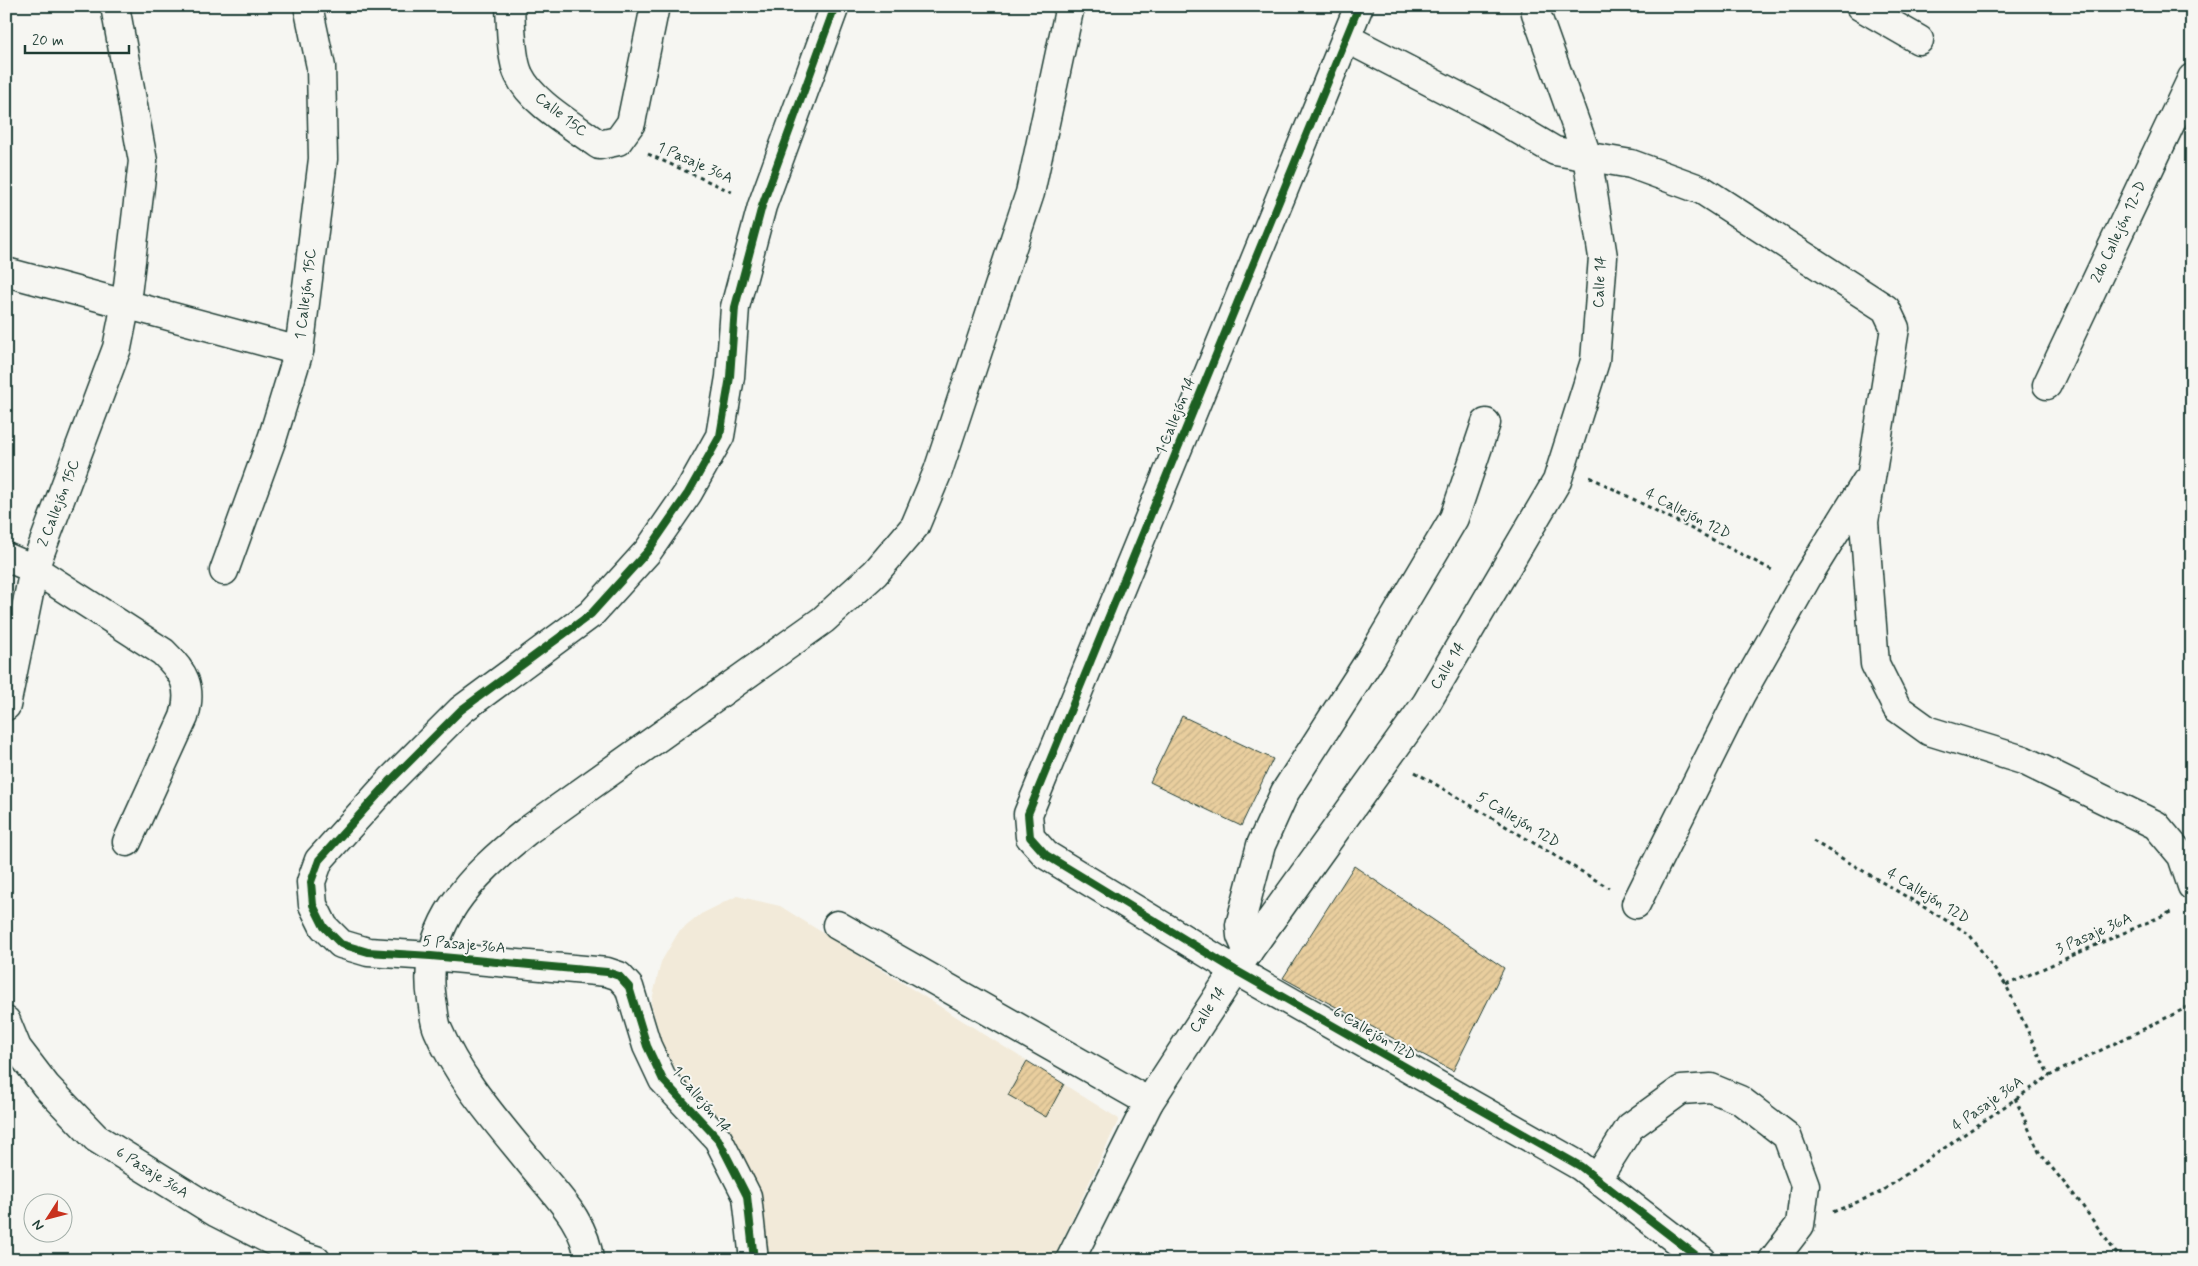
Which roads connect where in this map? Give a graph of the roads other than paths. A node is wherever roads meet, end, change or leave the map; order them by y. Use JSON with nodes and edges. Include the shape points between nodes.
{"nodes":[{"id":1,"x":115,"y":6,"type":"edge"},
{"id":2,"x":308,"y":6,"type":"edge"},
{"id":3,"x":510,"y":6,"type":"edge"},
{"id":4,"x":655,"y":6,"type":"edge"},
{"id":5,"x":835,"y":6,"type":"edge"},
{"id":6,"x":1070,"y":6,"type":"edge"},
{"id":7,"x":1359,"y":6,"type":"edge"},
{"id":8,"x":1860,"y":6,"type":"edge"},
{"id":9,"x":1530,"y":9,"type":"edge"},
{"id":10,"x":1346,"y":38,"type":"junction"},
{"id":11,"x":1919,"y":40,"type":"dead end"},
{"id":12,"x":2192,"y":78,"type":"edge"},
{"id":13,"x":1587,"y":156,"type":"junction"},
{"id":14,"x":6,"y":272,"type":"edge"},
{"id":15,"x":126,"y":303,"type":"junction"},
{"id":16,"x":299,"y":351,"type":"junction"},
{"id":17,"x":2047,"y":385,"type":"dead end"},
{"id":18,"x":1486,"y":423,"type":"dead end"},
{"id":19,"x":1872,"y":472,"type":"junction"},
{"id":20,"x":6,"y":557,"type":"edge"},
{"id":21,"x":34,"y":569,"type":"junction"},
{"id":22,"x":224,"y":571,"type":"dead end"},
{"id":23,"x":6,"y":706,"type":"edge"},
{"id":24,"x":1030,"y":837,"type":"joint"},
{"id":25,"x":128,"y":842,"type":"dead end"},
{"id":26,"x":2192,"y":886,"type":"edge"},
{"id":27,"x":1636,"y":904,"type":"road end"},
{"id":28,"x":837,"y":925,"type":"dead end"},
{"id":29,"x":431,"y":956,"type":"junction"},
{"id":30,"x":1241,"y":961,"type":"junction"},
{"id":31,"x":629,"y":987,"type":"joint"},
{"id":32,"x":6,"y":1021,"type":"edge"},
{"id":33,"x":1148,"y":1102,"type":"junction"},
{"id":34,"x":1597,"y":1179,"type":"junction"},
{"id":35,"x":1078,"y":1257,"type":"edge"},
{"id":36,"x":316,"y":1260,"type":"edge"},
{"id":37,"x":589,"y":1260,"type":"edge"},
{"id":38,"x":754,"y":1260,"type":"edge"},
{"id":39,"x":1702,"y":1260,"type":"edge"},
{"id":40,"x":1773,"y":1260,"type":"edge"}],
"edges":[{"from":1,"to":15,"type":"street","name":"2 Callejón 15C","via":[[144,161]]},
{"from":2,"to":16,"type":"street","name":"1 Callejón 15C","via":[[321,66],[323,159]]},
{"from":3,"to":4,"type":"street","name":"Calle 15C","via":[[518,74],[535,97],[599,145],[618,141],[631,123]]},
{"from":5,"to":29,"type":"street","name":"5 Pasaje 36A","via":[[762,206],[735,307],[730,377],[720,436],[688,493],[648,551],[591,614],[461,710],[318,860],[311,882],[313,905],[324,927],[341,944],[368,952]]},
{"from":6,"to":29,"type":"street","via":[[1030,193],[938,471],[915,526],[875,573],[823,620],[527,831],[492,860],[460,896],[442,924]]},
{"from":7,"to":10,"type":"street","name":"1 Callejón 14"},
{"from":8,"to":11,"type":"street"},
{"from":9,"to":13,"type":"street","name":"Calle 14"},
{"from":10,"to":13,"type":"street","via":[[1485,110],[1554,151]]},
{"from":10,"to":24,"type":"street","name":"1 Callejón 14","via":[[1028,814]]},
{"from":12,"to":17,"type":"street","name":"2do Callejón 12-D"},
{"from":13,"to":19,"type":"street","via":[[1631,164],[1702,190],[1886,309],[1895,328]]},
{"from":13,"to":30,"type":"street","name":"Calle 14","via":[[1603,257],[1595,361],[1557,481],[1426,704]]},
{"from":14,"to":15,"type":"street"},
{"from":15,"to":16,"type":"street"},
{"from":15,"to":21,"type":"street","name":"2 Callejón 15C","via":[[117,348]]},
{"from":16,"to":22,"type":"street","name":"1 Callejón 15C","via":[[273,436]]},
{"from":18,"to":30,"type":"street","via":[[1454,518],[1285,792],[1261,845],[1240,925]]},
{"from":19,"to":26,"type":"street","via":[[1864,522],[1875,664],[1898,708],[1929,731],[2023,760],[2156,824],[2182,856]]},
{"from":19,"to":27,"type":"street","via":[[1741,694]]},
{"from":20,"to":21,"type":"street"},
{"from":21,"to":23,"type":"street","name":"2 Callejón 15C"},
{"from":21,"to":25,"type":"street","via":[[163,652],[178,666],[187,684],[189,703],[184,717]]},
{"from":24,"to":30,"type":"street","name":"6 Callejón 12D","via":[[1046,856]]},
{"from":28,"to":33,"type":"street"},
{"from":29,"to":31,"type":"street","name":"5 Pasaje 36A","via":[[607,972],[619,976]]},
{"from":29,"to":37,"type":"street","via":[[431,991],[437,1029],[480,1099],[575,1217],[588,1247]]},
{"from":30,"to":33,"type":"street","name":"Calle 14"},
{"from":30,"to":34,"type":"street","name":"6 Callejón 12D"},
{"from":31,"to":38,"type":"street","name":"1 Callejón 14","via":[[647,1046],[663,1080],[718,1138],[747,1196]]},
{"from":32,"to":36,"type":"street","name":"6 Pasaje 36A","via":[[16,1048],[46,1086],[96,1138],[217,1213]]},
{"from":33,"to":35,"type":"street","name":"Calle 14"},
{"from":34,"to":39,"type":"street","name":"6 Callejón 12D"},
{"from":34,"to":40,"type":"street","via":[[1630,1127],[1681,1090],[1711,1088],[1740,1100],[1787,1136],[1805,1185],[1800,1225]]}]}
